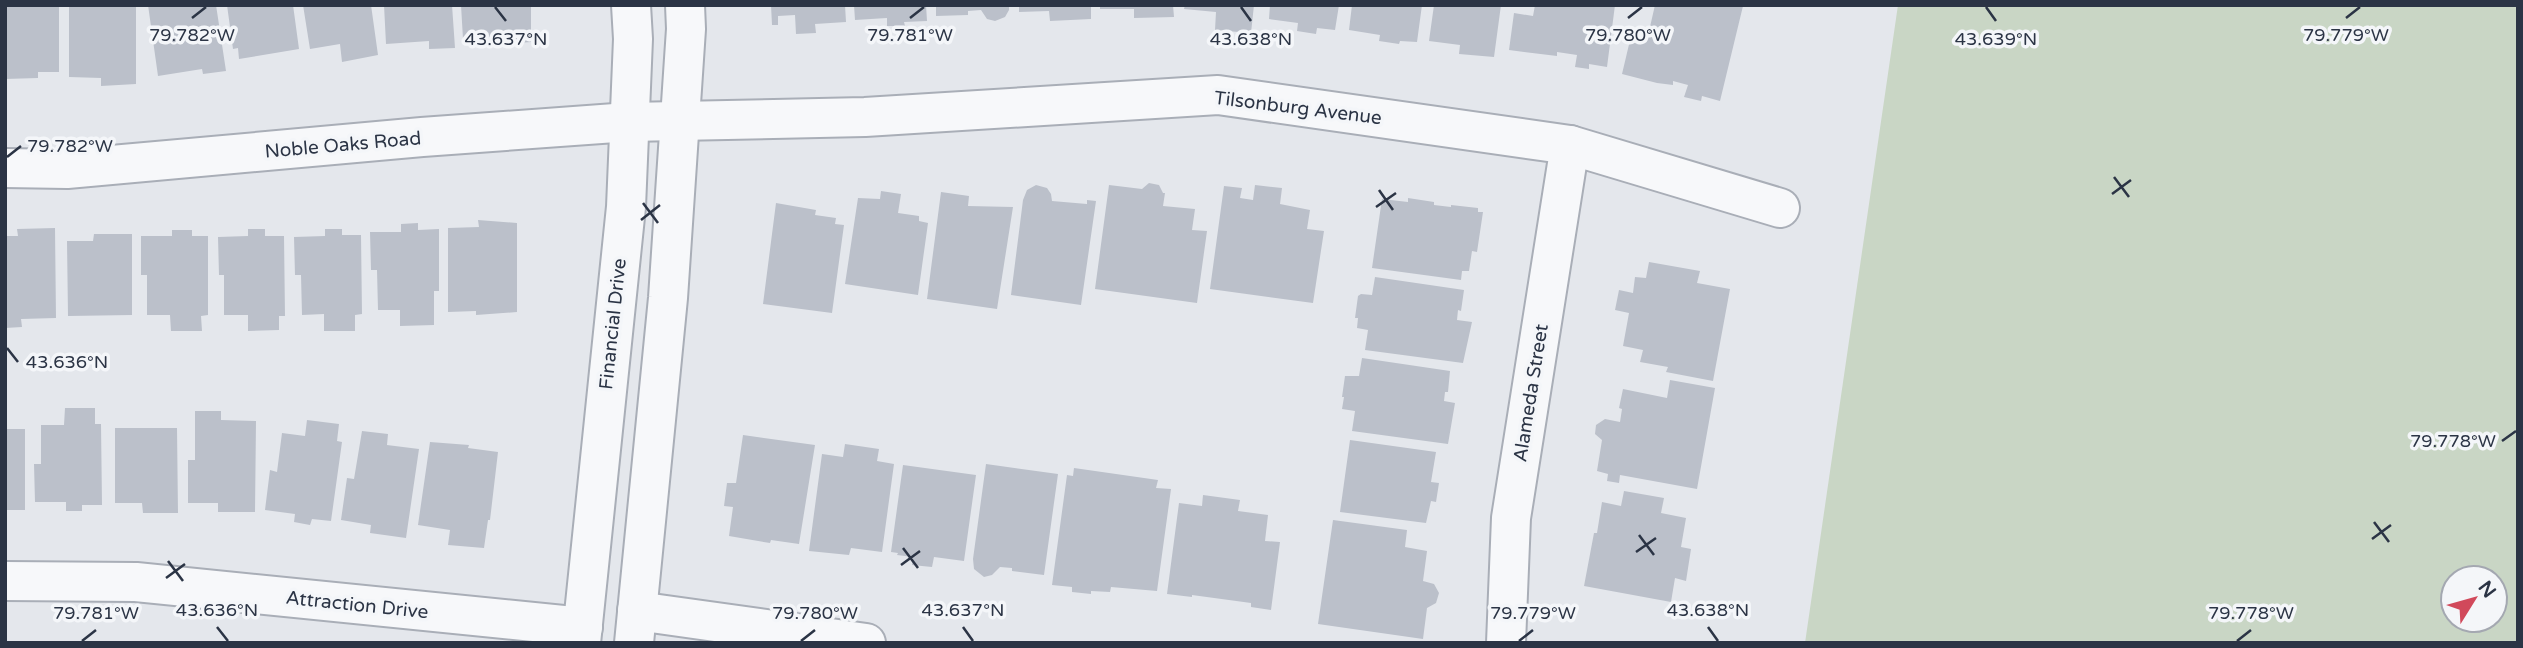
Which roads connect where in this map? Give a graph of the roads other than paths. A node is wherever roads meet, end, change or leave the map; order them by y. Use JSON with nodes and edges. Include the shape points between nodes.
{"nodes":[{"id":1,"x":631,"y":5,"type":"edge"},
{"id":2,"x":685,"y":5,"type":"edge"},
{"id":3,"x":680,"y":121,"type":"junction"},
{"id":4,"x":629,"y":122,"type":"junction"},
{"id":5,"x":1570,"y":145,"type":"junction"},
{"id":6,"x":5,"y":168,"type":"edge"},
{"id":7,"x":1780,"y":208,"type":"dead end"},
{"id":8,"x":5,"y":581,"type":"edge"},
{"id":9,"x":636,"y":627,"type":"edge"},
{"id":10,"x":582,"y":635,"type":"edge"},
{"id":11,"x":866,"y":643,"type":"edge"},
{"id":12,"x":1506,"y":643,"type":"edge"}],
"edges":[{"from":1,"to":4,"type":"street","name":"Financial Drive"},
{"from":2,"to":3,"type":"street"},
{"from":3,"to":4,"type":"street","name":"Noble Oaks Road"},
{"from":3,"to":5,"type":"street","name":"Tilsonburg Avenue","via":[[865,117],[1218,95]]},
{"from":3,"to":9,"type":"street"},
{"from":4,"to":6,"type":"street","name":"Noble Oaks Road","via":[[67,169]]},
{"from":4,"to":10,"type":"street","name":"Financial Drive","via":[[626,207]]},
{"from":5,"to":7,"type":"street","name":"Tilsonburg Avenue"},
{"from":5,"to":12,"type":"street","name":"Alameda Street","via":[[1511,518]]},
{"from":8,"to":10,"type":"street","name":"Attraction Drive","via":[[136,582]]},
{"from":9,"to":11,"type":"street"}]}
